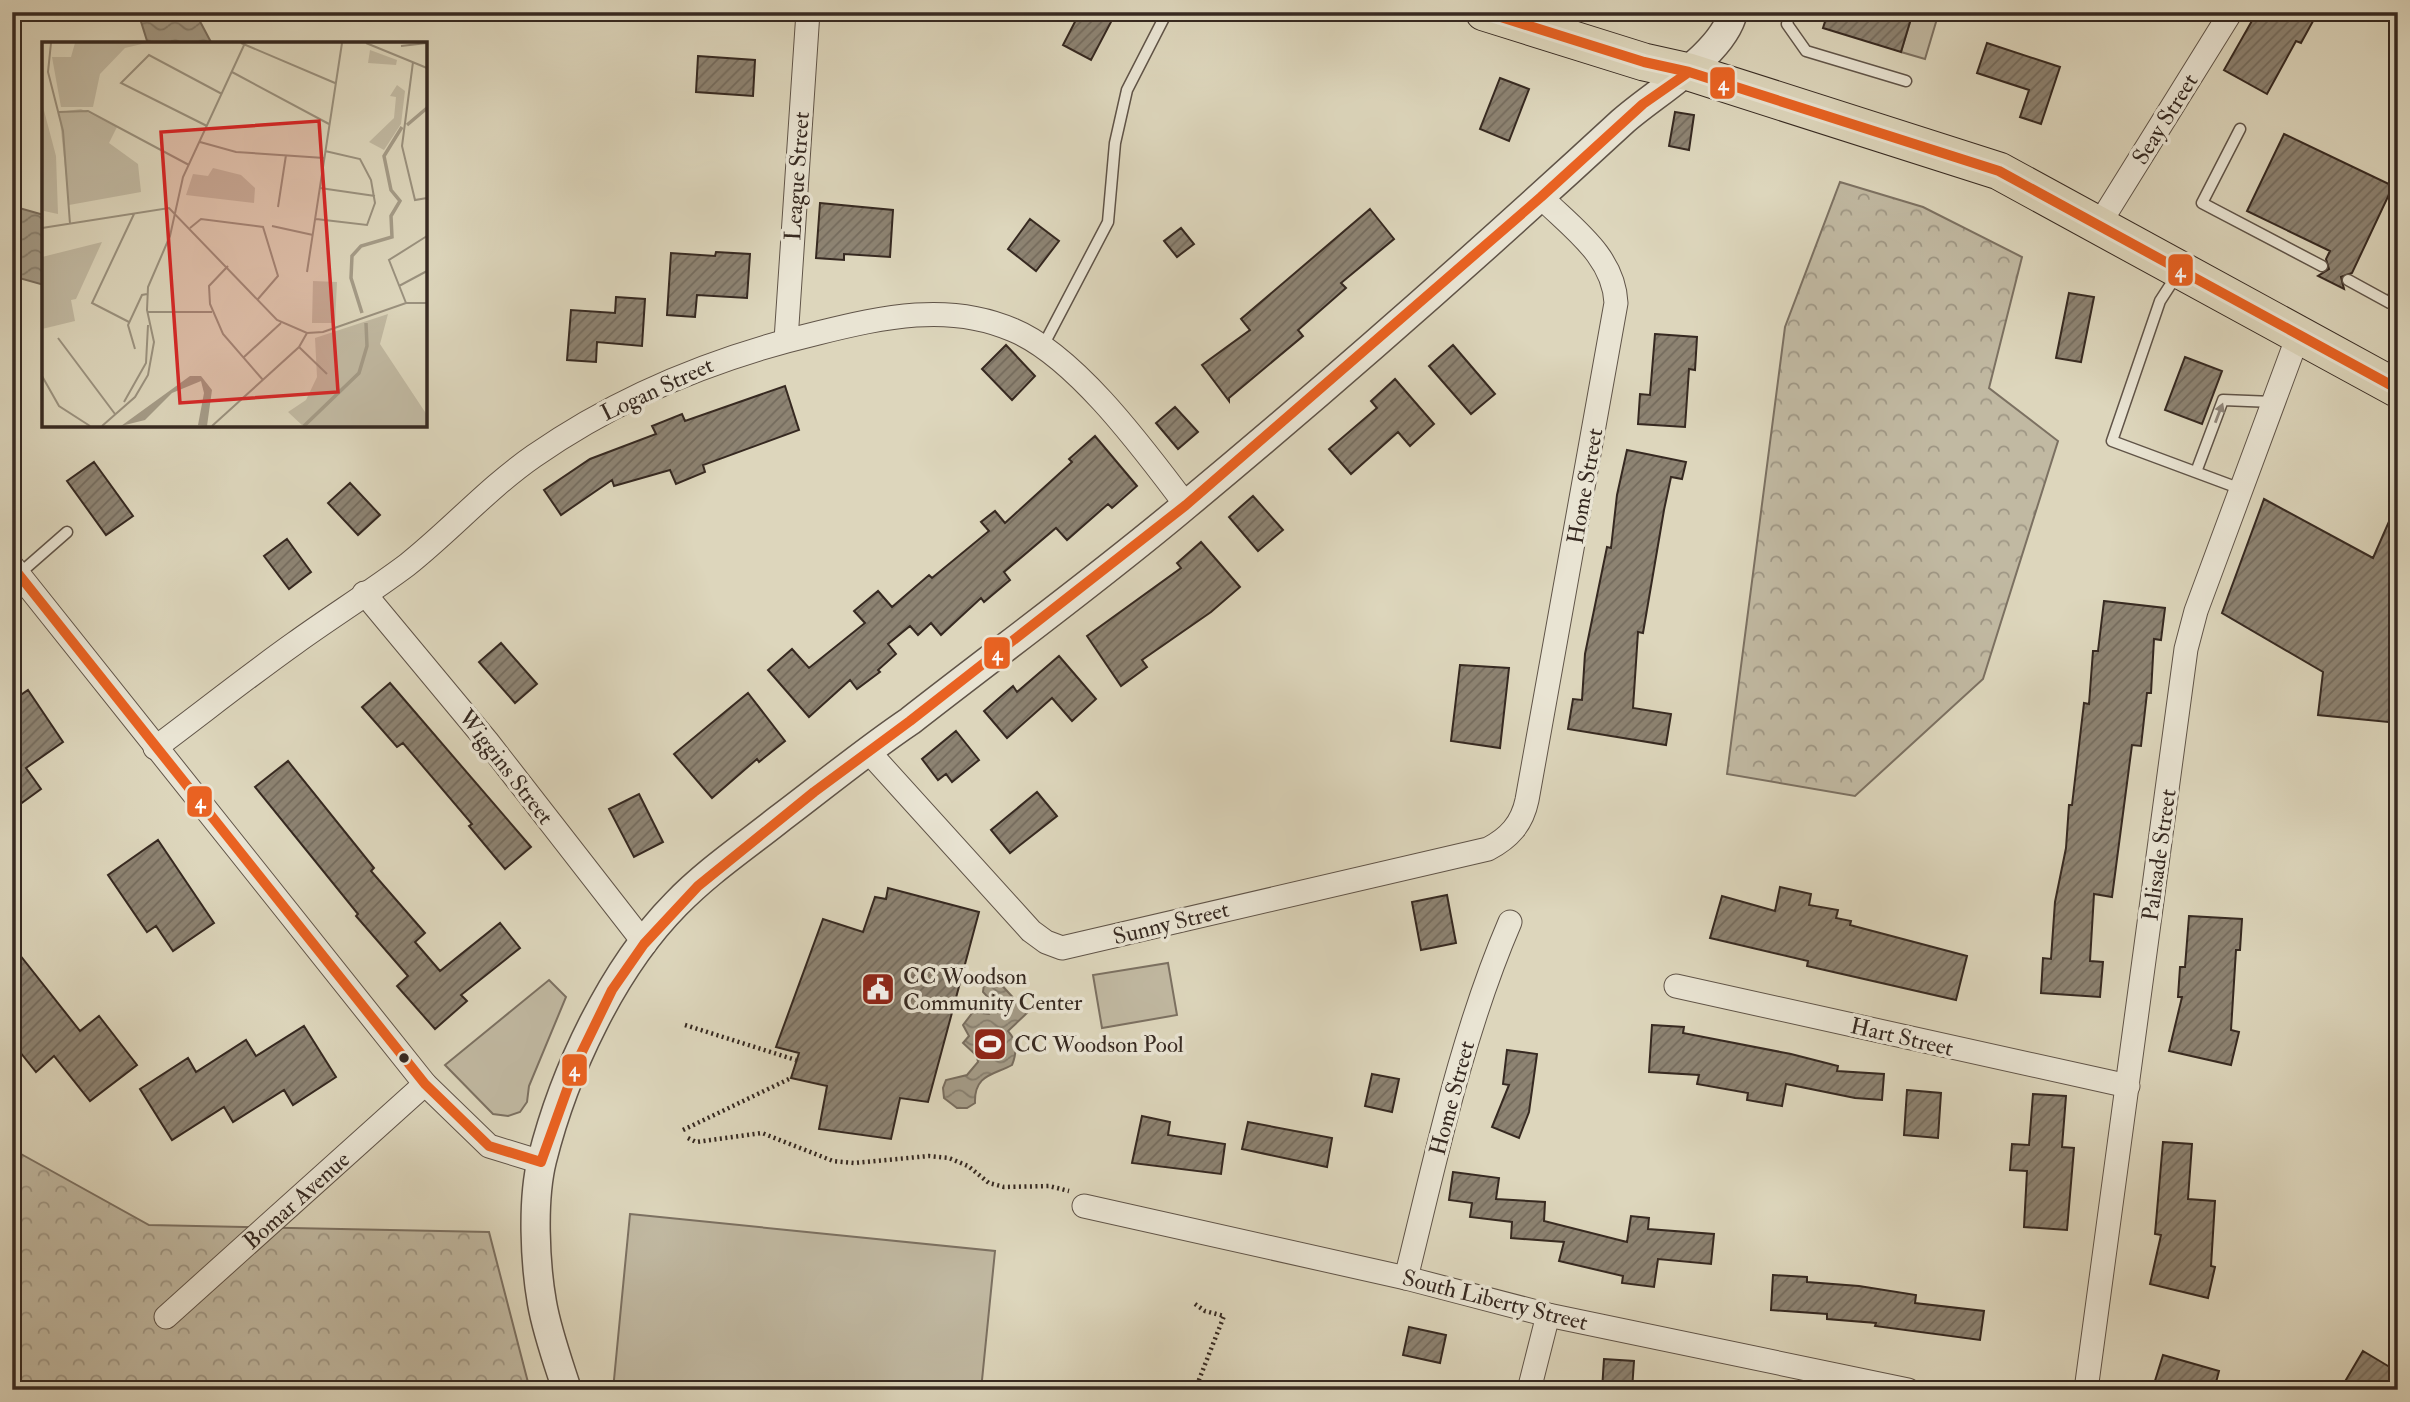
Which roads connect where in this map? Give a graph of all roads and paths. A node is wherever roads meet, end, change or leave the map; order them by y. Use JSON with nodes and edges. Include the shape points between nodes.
{"nodes":[{"id":1,"x":808,"y":12,"type":"edge"},
{"id":2,"x":1167,"y":12,"type":"edge"},
{"id":3,"x":1733,"y":12,"type":"edge"},
{"id":4,"x":1790,"y":12,"type":"edge"},
{"id":5,"x":2231,"y":12,"type":"edge"},
{"id":6,"x":1495,"y":14,"type":"edge"},
{"id":7,"x":1689,"y":72,"type":"junction"},
{"id":8,"x":1906,"y":81,"type":"dead end"},
{"id":9,"x":2240,"y":129,"type":"dead end"},
{"id":10,"x":1541,"y":197,"type":"junction"},
{"id":11,"x":2098,"y":226,"type":"junction"},
{"id":12,"x":2322,"y":267,"type":"dead end"},
{"id":13,"x":2179,"y":271,"type":"junction"},
{"id":14,"x":2348,"y":281,"type":"dead end"},
{"id":15,"x":2398,"y":288,"type":"edge"},
{"id":16,"x":2298,"y":336,"type":"junction"},
{"id":17,"x":786,"y":340,"type":"junction"},
{"id":18,"x":1043,"y":346,"type":"junction"},
{"id":19,"x":2398,"y":389,"type":"edge"},
{"id":20,"x":2274,"y":402,"type":"junction"},
{"id":21,"x":2196,"y":472,"type":"junction"},
{"id":22,"x":2241,"y":489,"type":"junction"},
{"id":23,"x":1186,"y":505,"type":"junction"},
{"id":24,"x":67,"y":532,"type":"dead end"},
{"id":25,"x":15,"y":570,"type":"edge"},
{"id":26,"x":364,"y":593,"type":"junction"},
{"id":27,"x":155,"y":748,"type":"junction"},
{"id":28,"x":867,"y":750,"type":"junction"},
{"id":29,"x":1527,"y":800,"type":"joint"},
{"id":30,"x":1510,"y":922,"type":"dead end"},
{"id":31,"x":645,"y":944,"type":"junction"},
{"id":32,"x":1676,"y":986,"type":"dead end"},
{"id":33,"x":685,"y":1025,"type":"dead end"},
{"id":34,"x":796,"y":1060,"type":"dead end"},
{"id":35,"x":790,"y":1078,"type":"dead end"},
{"id":36,"x":425,"y":1084,"type":"junction"},
{"id":37,"x":2128,"y":1086,"type":"junction"},
{"id":38,"x":683,"y":1130,"type":"dead end"},
{"id":39,"x":688,"y":1138,"type":"dead end"},
{"id":40,"x":541,"y":1162,"type":"junction"},
{"id":41,"x":1084,"y":1206,"type":"joint"},
{"id":42,"x":1406,"y":1278,"type":"junction"},
{"id":43,"x":1195,"y":1304,"type":"dead end"},
{"id":44,"x":1548,"y":1315,"type":"junction"},
{"id":45,"x":166,"y":1317,"type":"dead end"},
{"id":46,"x":1812,"y":1380,"type":"edge"},
{"id":47,"x":567,"y":1390,"type":"edge"},
{"id":48,"x":1195,"y":1390,"type":"edge"},
{"id":49,"x":1529,"y":1390,"type":"edge"},
{"id":50,"x":1908,"y":1390,"type":"edge"},
{"id":51,"x":2086,"y":1390,"type":"edge"}],
"edges":[{"from":1,"to":17,"type":"street","name":"League Street"},
{"from":2,"to":18,"type":"lane","via":[[1127,90],[1115,143],[1108,222]]},
{"from":3,"to":7,"type":"street","via":[[1731,23]]},
{"from":4,"to":8,"type":"lane","via":[[1787,24],[1806,51]]},
{"from":5,"to":11,"type":"street","name":"Seay Street"},
{"from":6,"to":7,"type":"main road"},
{"from":7,"to":10,"type":"street","via":[[1643,104]]},
{"from":7,"to":11,"type":"main road","via":[[1999,171]]},
{"from":9,"to":12,"type":"lane","via":[[2202,203]]},
{"from":10,"to":23,"type":"street"},
{"from":10,"to":29,"type":"street","name":"Home Street","via":[[1600,255],[1613,278],[1616,303]]},
{"from":11,"to":13,"type":"main road"},
{"from":13,"to":16,"type":"main road"},
{"from":13,"to":21,"type":"lane","via":[[2160,301],[2112,442]]},
{"from":14,"to":15,"type":"lane","via":[[2390,303]]},
{"from":16,"to":19,"type":"main road"},
{"from":16,"to":20,"type":"street","name":"Palisade Street"},
{"from":17,"to":18,"type":"street","name":"Logan Street","via":[[929,313],[985,320],[1016,330]]},
{"from":17,"to":26,"type":"street","name":"Logan Street","via":[[699,368],[586,423],[533,456],[441,537]]},
{"from":18,"to":23,"type":"street","name":"Logan Street","via":[[1099,400]]},
{"from":21,"to":20,"type":"lane","one_way":true,"via":[[2223,400]]},
{"from":20,"to":22,"type":"street","name":"Palisade Street"},
{"from":21,"to":22,"type":"lane"},
{"from":22,"to":37,"type":"street","name":"Palisade Street","via":[[2186,649]]},
{"from":23,"to":28,"type":"street","via":[[910,722]]},
{"from":24,"to":25,"type":"lane"},
{"from":25,"to":27,"type":"street"},
{"from":26,"to":27,"type":"street","name":"Logan Street"},
{"from":26,"to":31,"type":"street","name":"Wiggins Street","via":[[487,741]]},
{"from":27,"to":36,"type":"street"},
{"from":28,"to":29,"type":"street","name":"Sunny Street","via":[[1031,931],[1062,948],[1488,849],[1516,828]]},
{"from":28,"to":31,"type":"street","via":[[715,869],[674,905]]},
{"from":30,"to":42,"type":"street","name":"Home Street","via":[[1483,984],[1459,1065]]},
{"from":31,"to":40,"type":"street","via":[[626,968],[580,1050]]},
{"from":32,"to":37,"type":"street","name":"Hart Street"},
{"from":33,"to":34,"type":"path"},
{"from":35,"to":38,"type":"path"},
{"from":36,"to":40,"type":"street","via":[[489,1146]]},
{"from":36,"to":45,"type":"street","name":"Bomar Avenue"},
{"from":37,"to":51,"type":"street","name":"Palisade Street"},
{"from":39,"to":41,"type":"path","via":[[696,1142],[762,1133],[833,1161],[854,1163],[949,1158],[989,1183],[1049,1185],[1083,1194]]},
{"from":40,"to":47,"type":"street","via":[[537,1211],[542,1304]]},
{"from":41,"to":42,"type":"street","name":"South Liberty Street"},
{"from":42,"to":44,"type":"street","name":"South Liberty Street"},
{"from":43,"to":48,"type":"path","via":[[1224,1315]]},
{"from":44,"to":46,"type":"street","name":"South Liberty Street"},
{"from":44,"to":49,"type":"street"},
{"from":46,"to":50,"type":"street","name":"South Liberty Street"}]}
